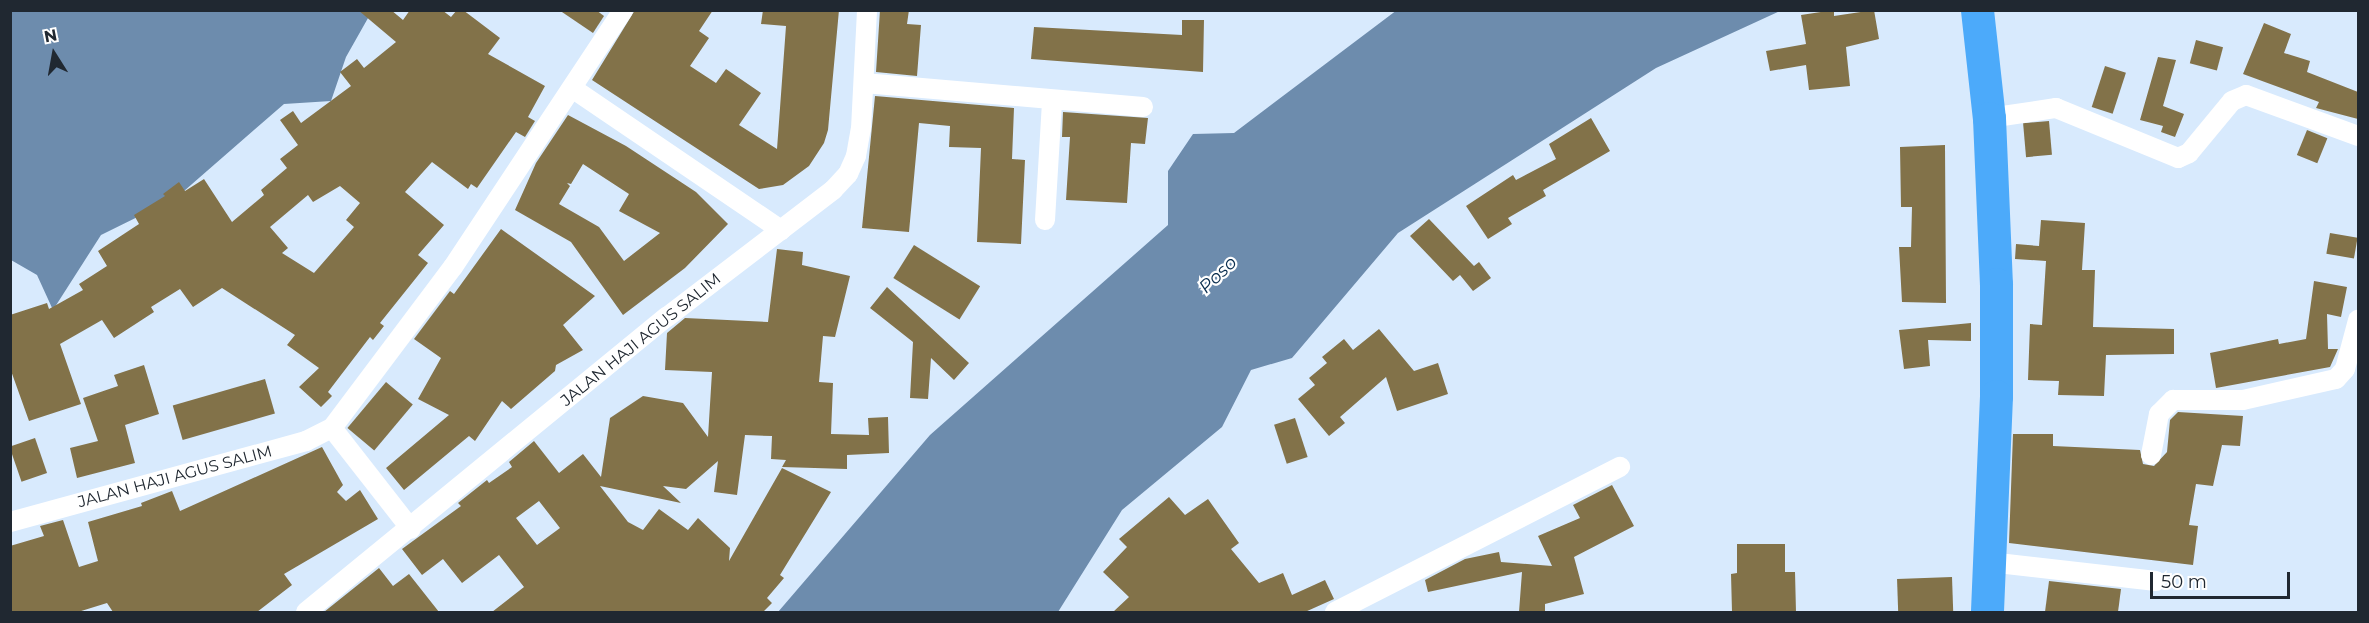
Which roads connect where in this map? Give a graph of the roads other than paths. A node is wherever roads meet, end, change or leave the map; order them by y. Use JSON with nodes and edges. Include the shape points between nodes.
{"nodes":[{"id":1,"x":623,"y":10,"type":"edge"},
{"id":2,"x":867,"y":10,"type":"edge"},
{"id":3,"x":1977,"y":10,"type":"edge"},
{"id":4,"x":864,"y":83,"type":"junction"},
{"id":5,"x":572,"y":88,"type":"junction"},
{"id":6,"x":1052,"y":101,"type":"junction"},
{"id":7,"x":1143,"y":107,"type":"dead end"},
{"id":8,"x":1988,"y":107,"type":"junction"},
{"id":9,"x":2358,"y":136,"type":"edge"},
{"id":10,"x":1045,"y":220,"type":"dead end"},
{"id":11,"x":781,"y":230,"type":"junction"},
{"id":12,"x":2358,"y":320,"type":"edge"},
{"id":13,"x":332,"y":428,"type":"junction"},
{"id":14,"x":2151,"y":454,"type":"dead end"},
{"id":15,"x":1620,"y":467,"type":"dead end"},
{"id":16,"x":10,"y":522,"type":"edge"},
{"id":17,"x":411,"y":529,"type":"junction"},
{"id":18,"x":1989,"y":562,"type":"junction"},
{"id":19,"x":2156,"y":581,"type":"dead end"},
{"id":20,"x":306,"y":612,"type":"edge"},
{"id":21,"x":1335,"y":612,"type":"edge"},
{"id":22,"x":1987,"y":612,"type":"edge"}],
"edges":[{"from":1,"to":5,"type":"street","name":"JALAN HAJI AGUS SALIM"},
{"from":2,"to":4,"type":"street","name":"JALAN HAJI AGUS SALIM"},
{"from":3,"to":8,"type":"highway"},
{"from":4,"to":6,"type":"street"},
{"from":4,"to":11,"type":"street","name":"JALAN HAJI AGUS SALIM","via":[[859,138],[848,174]]},
{"from":5,"to":11,"type":"street"},
{"from":5,"to":13,"type":"street","name":"JALAN HAJI AGUS SALIM","via":[[453,267]]},
{"from":6,"to":7,"type":"street"},
{"from":6,"to":10,"type":"street"},
{"from":8,"to":9,"type":"street","via":[[2056,108],[2178,158],[2189,153],[2232,101],[2246,95]]},
{"from":8,"to":18,"type":"highway","via":[[1996,284]]},
{"from":11,"to":17,"type":"street","name":"JALAN HAJI AGUS SALIM","via":[[667,316]]},
{"from":12,"to":14,"type":"street","via":[[2344,369],[2336,379],[2243,400],[2174,400],[2159,414]]},
{"from":13,"to":16,"type":"street","name":"JALAN HAJI AGUS SALIM","via":[[306,441]]},
{"from":13,"to":17,"type":"street"},
{"from":15,"to":21,"type":"street"},
{"from":17,"to":20,"type":"street","name":"JALAN HAJI AGUS SALIM"},
{"from":18,"to":19,"type":"street"},
{"from":18,"to":22,"type":"highway"}]}
